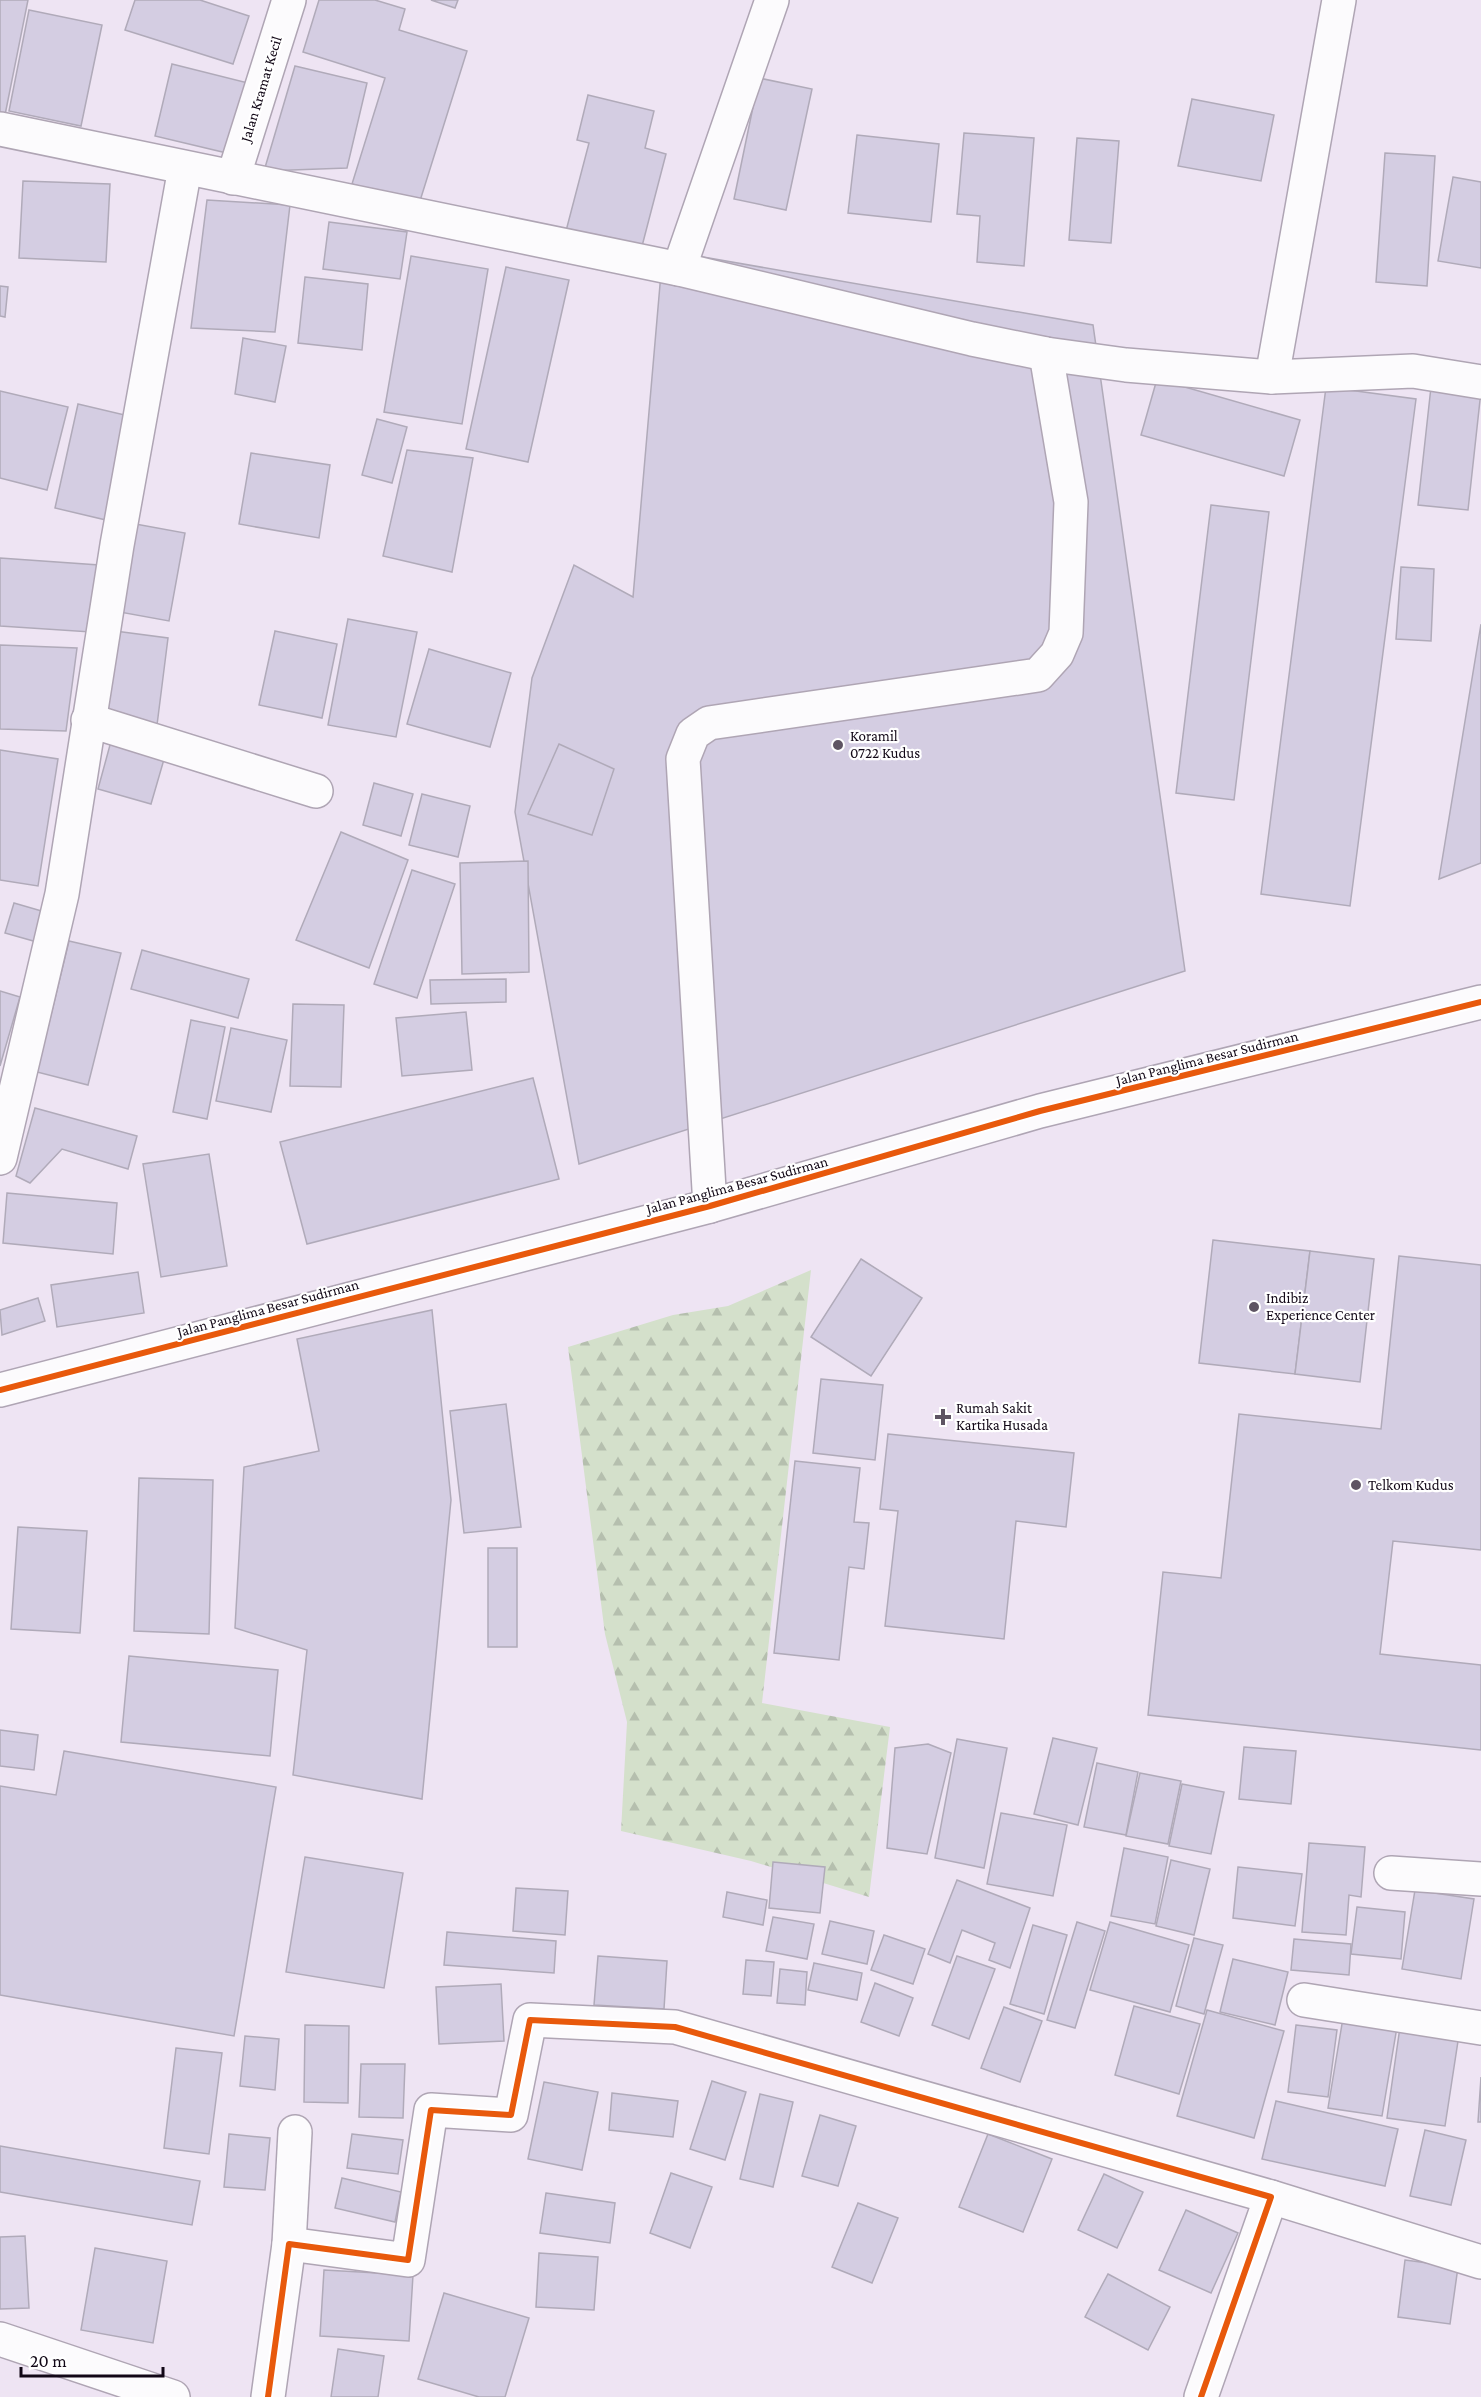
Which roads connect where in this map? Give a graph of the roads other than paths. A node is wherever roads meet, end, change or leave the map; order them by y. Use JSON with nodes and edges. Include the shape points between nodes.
{"nodes":[{"id":1,"x":289,"y":0,"type":"edge"},
{"id":2,"x":772,"y":0,"type":"edge"},
{"id":3,"x":1339,"y":0,"type":"edge"},
{"id":4,"x":0,"y":129,"type":"edge"},
{"id":5,"x":185,"y":168,"type":"junction"},
{"id":6,"x":233,"y":178,"type":"junction"},
{"id":7,"x":679,"y":269,"type":"junction"},
{"id":8,"x":1046,"y":354,"type":"junction"},
{"id":9,"x":1272,"y":377,"type":"junction"},
{"id":10,"x":1481,"y":381,"type":"edge"},
{"id":11,"x":88,"y":720,"type":"junction"},
{"id":12,"x":316,"y":791,"type":"dead end"},
{"id":13,"x":1481,"y":1002,"type":"edge"},
{"id":14,"x":0,"y":1158,"type":"edge"},
{"id":15,"x":710,"y":1206,"type":"junction"},
{"id":16,"x":0,"y":1390,"type":"edge"},
{"id":17,"x":1391,"y":1873,"type":"dead end"},
{"id":18,"x":1481,"y":1879,"type":"edge"},
{"id":19,"x":1304,"y":2000,"type":"dead end"},
{"id":20,"x":1481,"y":2028,"type":"edge"},
{"id":21,"x":295,"y":2132,"type":"dead end"},
{"id":22,"x":1271,"y":2197,"type":"junction"},
{"id":23,"x":289,"y":2244,"type":"junction"},
{"id":24,"x":1481,"y":2262,"type":"edge"},
{"id":25,"x":0,"y":2339,"type":"edge"},
{"id":26,"x":173,"y":2397,"type":"edge"},
{"id":27,"x":268,"y":2397,"type":"edge"},
{"id":28,"x":1201,"y":2397,"type":"edge"}],
"edges":[{"from":1,"to":6,"type":"street","name":"Jalan Kramat Kecil"},
{"from":2,"to":7,"type":"street"},
{"from":3,"to":9,"type":"street"},
{"from":4,"to":5,"type":"street"},
{"from":5,"to":6,"type":"street"},
{"from":5,"to":11,"type":"street"},
{"from":6,"to":7,"type":"street"},
{"from":7,"to":8,"type":"street"},
{"from":8,"to":9,"type":"street"},
{"from":8,"to":15,"type":"street","via":[[1071,502],[1066,633],[1057,654],[1038,675],[709,723],[693,734],[683,759]]},
{"from":9,"to":10,"type":"street","via":[[1413,371]]},
{"from":11,"to":12,"type":"street"},
{"from":11,"to":14,"type":"street","via":[[62,894]]},
{"from":13,"to":15,"type":"street","name":"Jalan Panglima Besar Sudirman","via":[[1040,1112]]},
{"from":15,"to":16,"type":"street","name":"Jalan Panglima Besar Sudirman"},
{"from":17,"to":18,"type":"street"},
{"from":19,"to":20,"type":"street"},
{"from":21,"to":23,"type":"street"},
{"from":22,"to":23,"type":"street","via":[[675,2027],[530,2020],[511,2115],[431,2110],[408,2260]]},
{"from":22,"to":24,"type":"street"},
{"from":22,"to":28,"type":"street"},
{"from":23,"to":27,"type":"street"},
{"from":25,"to":26,"type":"street"}]}
